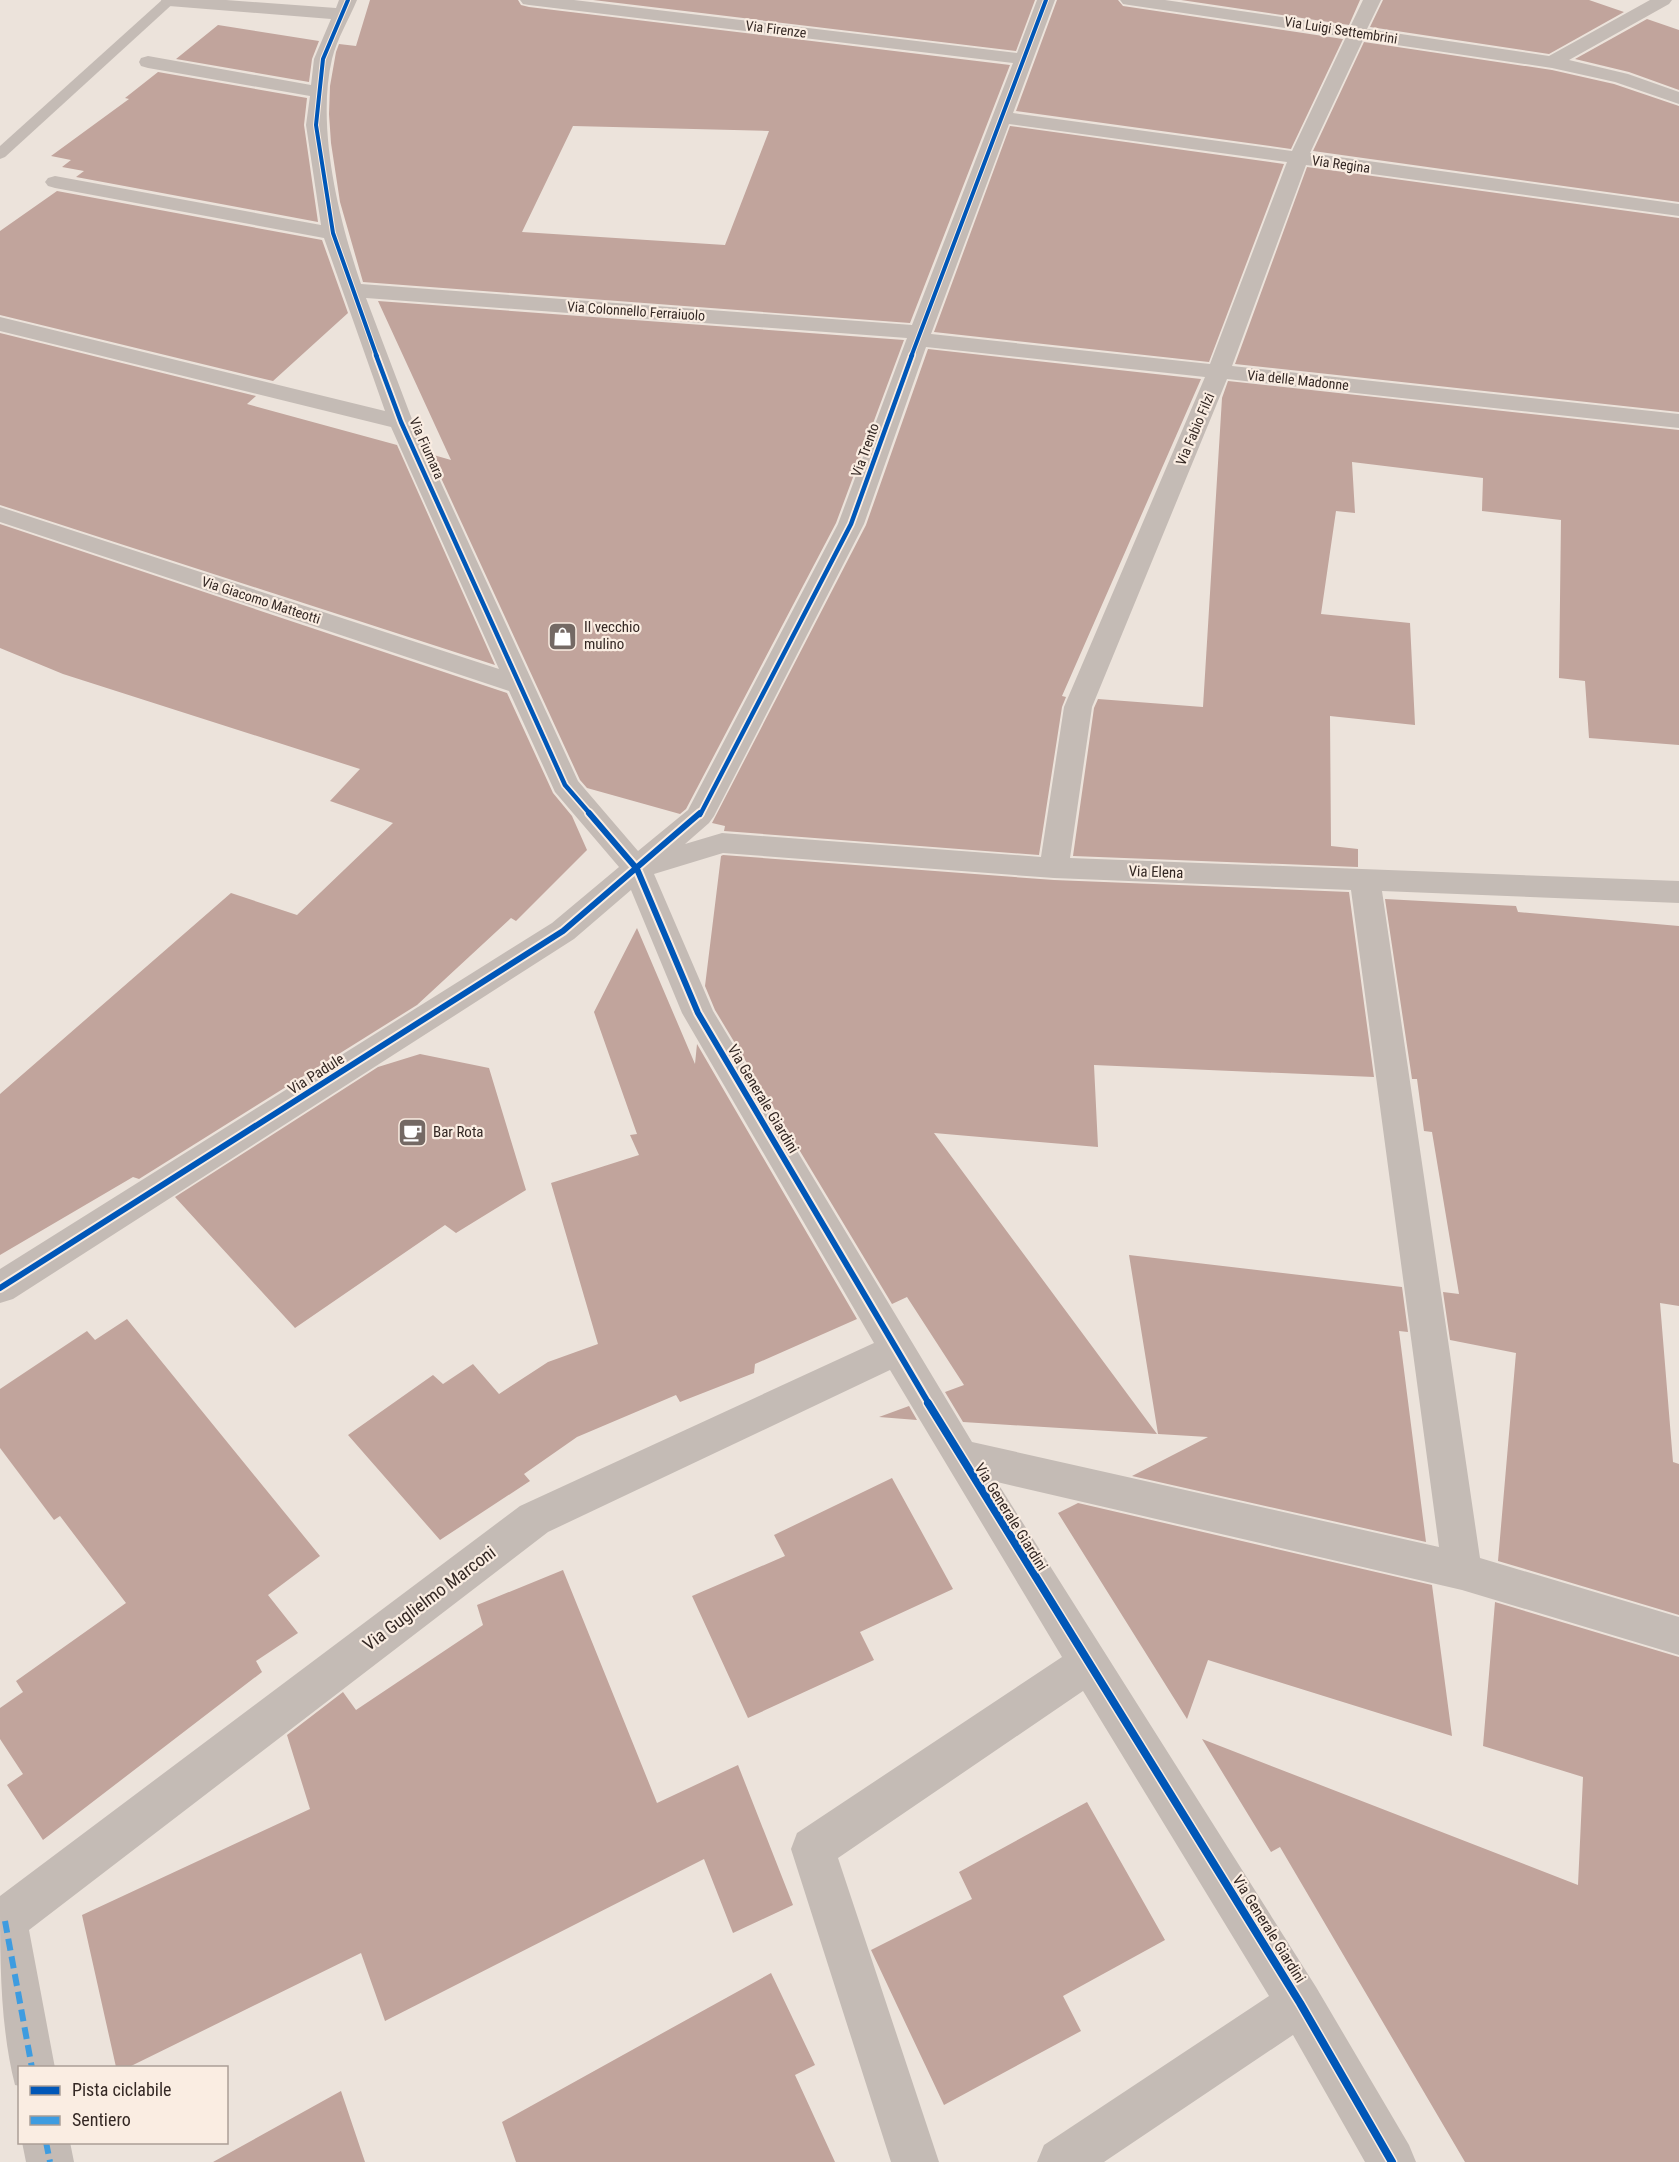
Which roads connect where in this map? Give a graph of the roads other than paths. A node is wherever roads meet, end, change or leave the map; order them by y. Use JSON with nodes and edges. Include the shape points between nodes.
{"nodes":[{"id":1,"x":170,"y":0,"type":"edge"},
{"id":2,"x":529,"y":0,"type":"edge"},
{"id":3,"x":1046,"y":0,"type":"edge"},
{"id":4,"x":1129,"y":0,"type":"edge"},
{"id":5,"x":1372,"y":0,"type":"edge"},
{"id":6,"x":1663,"y":0,"type":"edge"},
{"id":7,"x":344,"y":7,"type":"edge"},
{"id":8,"x":1231,"y":7,"type":"edge"},
{"id":9,"x":1357,"y":32,"type":"junction"},
{"id":10,"x":1024,"y":59,"type":"junction"},
{"id":11,"x":148,"y":62,"type":"dead end"},
{"id":12,"x":1552,"y":62,"type":"junction"},
{"id":13,"x":319,"y":92,"type":"junction"},
{"id":14,"x":1679,"y":98,"type":"edge"},
{"id":15,"x":1003,"y":117,"type":"junction"},
{"id":16,"x":0,"y":154,"type":"edge"},
{"id":17,"x":1298,"y":158,"type":"junction"},
{"id":18,"x":55,"y":182,"type":"dead end"},
{"id":19,"x":1679,"y":210,"type":"edge"},
{"id":20,"x":333,"y":233,"type":"junction"},
{"id":21,"x":352,"y":290,"type":"junction"},
{"id":22,"x":0,"y":324,"type":"edge"},
{"id":23,"x":919,"y":335,"type":"junction"},
{"id":24,"x":1219,"y":371,"type":"junction"},
{"id":25,"x":401,"y":422,"type":"junction"},
{"id":26,"x":1679,"y":422,"type":"edge"},
{"id":27,"x":0,"y":514,"type":"edge"},
{"id":28,"x":522,"y":686,"type":"junction"},
{"id":29,"x":1054,"y":868,"type":"junction"},
{"id":30,"x":638,"y":869,"type":"junction"},
{"id":31,"x":1365,"y":880,"type":"junction"},
{"id":32,"x":1679,"y":892,"type":"edge"},
{"id":33,"x":0,"y":1288,"type":"edge"},
{"id":34,"x":898,"y":1349,"type":"junction"},
{"id":35,"x":960,"y":1456,"type":"junction"},
{"id":36,"x":1462,"y":1571,"type":"junction"},
{"id":37,"x":1679,"y":1636,"type":"edge"},
{"id":38,"x":1088,"y":1663,"type":"junction"},
{"id":39,"x":2,"y":1922,"type":"edge"},
{"id":40,"x":1300,"y":2002,"type":"junction"},
{"id":41,"x":32,"y":2066,"type":"edge"},
{"id":42,"x":46,"y":2144,"type":"edge"},
{"id":43,"x":50,"y":2162,"type":"edge"},
{"id":44,"x":915,"y":2162,"type":"edge"},
{"id":45,"x":1061,"y":2162,"type":"edge"},
{"id":46,"x":1392,"y":2162,"type":"edge"}],
"edges":[{"from":1,"to":7,"type":"street"},
{"from":1,"to":16,"type":"lane"},
{"from":2,"to":10,"type":"street","name":"Via Firenze"},
{"from":3,"to":10,"type":"street","name":"Via Trento"},
{"from":4,"to":8,"type":"street","name":"Via Luigi Settembrini"},
{"from":5,"to":9,"type":"street","name":"Via Fabio Filzi"},
{"from":6,"to":12,"type":"street"},
{"from":7,"to":13,"type":"street","name":"Via Fiumara","via":[[323,59]]},
{"from":8,"to":9,"type":"street","name":"Via Luigi Settembrini"},
{"from":9,"to":12,"type":"street","name":"Via Luigi Settembrini"},
{"from":9,"to":17,"type":"street","name":"Via Fabio Filzi"},
{"from":10,"to":15,"type":"street","name":"Via Trento"},
{"from":11,"to":13,"type":"street"},
{"from":12,"to":14,"type":"street","name":"Via Luigi Settembrini","via":[[1621,78]]},
{"from":13,"to":20,"type":"street","name":"Via Fiumara","via":[[316,125]]},
{"from":15,"to":17,"type":"street","name":"Via Regina"},
{"from":15,"to":23,"type":"street","name":"Via Trento"},
{"from":17,"to":19,"type":"street","name":"Via Regina"},
{"from":17,"to":24,"type":"street","name":"Via Fabio Filzi"},
{"from":18,"to":20,"type":"street"},
{"from":20,"to":21,"type":"street","name":"Via Fiumara"},
{"from":21,"to":23,"type":"street","name":"Via Colonnello Ferraiuolo"},
{"from":21,"to":25,"type":"street","name":"Via Fiumara"},
{"from":22,"to":25,"type":"street"},
{"from":23,"to":24,"type":"street","name":"Via delle Madonne"},
{"from":23,"to":30,"type":"street","name":"Via Trento","via":[[851,524],[699,816]]},
{"from":24,"to":26,"type":"street","name":"Via delle Madonne"},
{"from":24,"to":29,"type":"street","name":"Via Fabio Filzi","via":[[1078,707]]},
{"from":25,"to":28,"type":"street","name":"Via Fiumara"},
{"from":27,"to":28,"type":"street","name":"Via Giacomo Matteotti"},
{"from":28,"to":30,"type":"street","name":"Via Fiumara","via":[[565,785]]},
{"from":29,"to":30,"type":"street","name":"Via Elena","via":[[722,843]]},
{"from":29,"to":31,"type":"street","name":"Via Elena"},
{"from":30,"to":33,"type":"street","name":"Via Padule","via":[[563,931]]},
{"from":30,"to":34,"type":"street","name":"Via Generale Giardini","via":[[698,1013]]},
{"from":31,"to":32,"type":"street","name":"Via Elena"},
{"from":31,"to":36,"type":"street"},
{"from":34,"to":35,"type":"street","name":"Via Generale Giardini"},
{"from":34,"to":39,"type":"street","name":"Via Guglielmo Marconi","via":[[534,1519]]},
{"from":35,"to":36,"type":"street"},
{"from":35,"to":38,"type":"street","name":"Via Generale Giardini"},
{"from":36,"to":37,"type":"street"},
{"from":38,"to":40,"type":"street","name":"Via Generale Giardini"},
{"from":38,"to":44,"type":"street","via":[[813,1849]]},
{"from":39,"to":41,"type":"street","name":"Via Guglielmo Marconi"},
{"from":40,"to":45,"type":"street"},
{"from":40,"to":46,"type":"street","name":"Via Generale Giardini"},
{"from":42,"to":43,"type":"street"}]}
